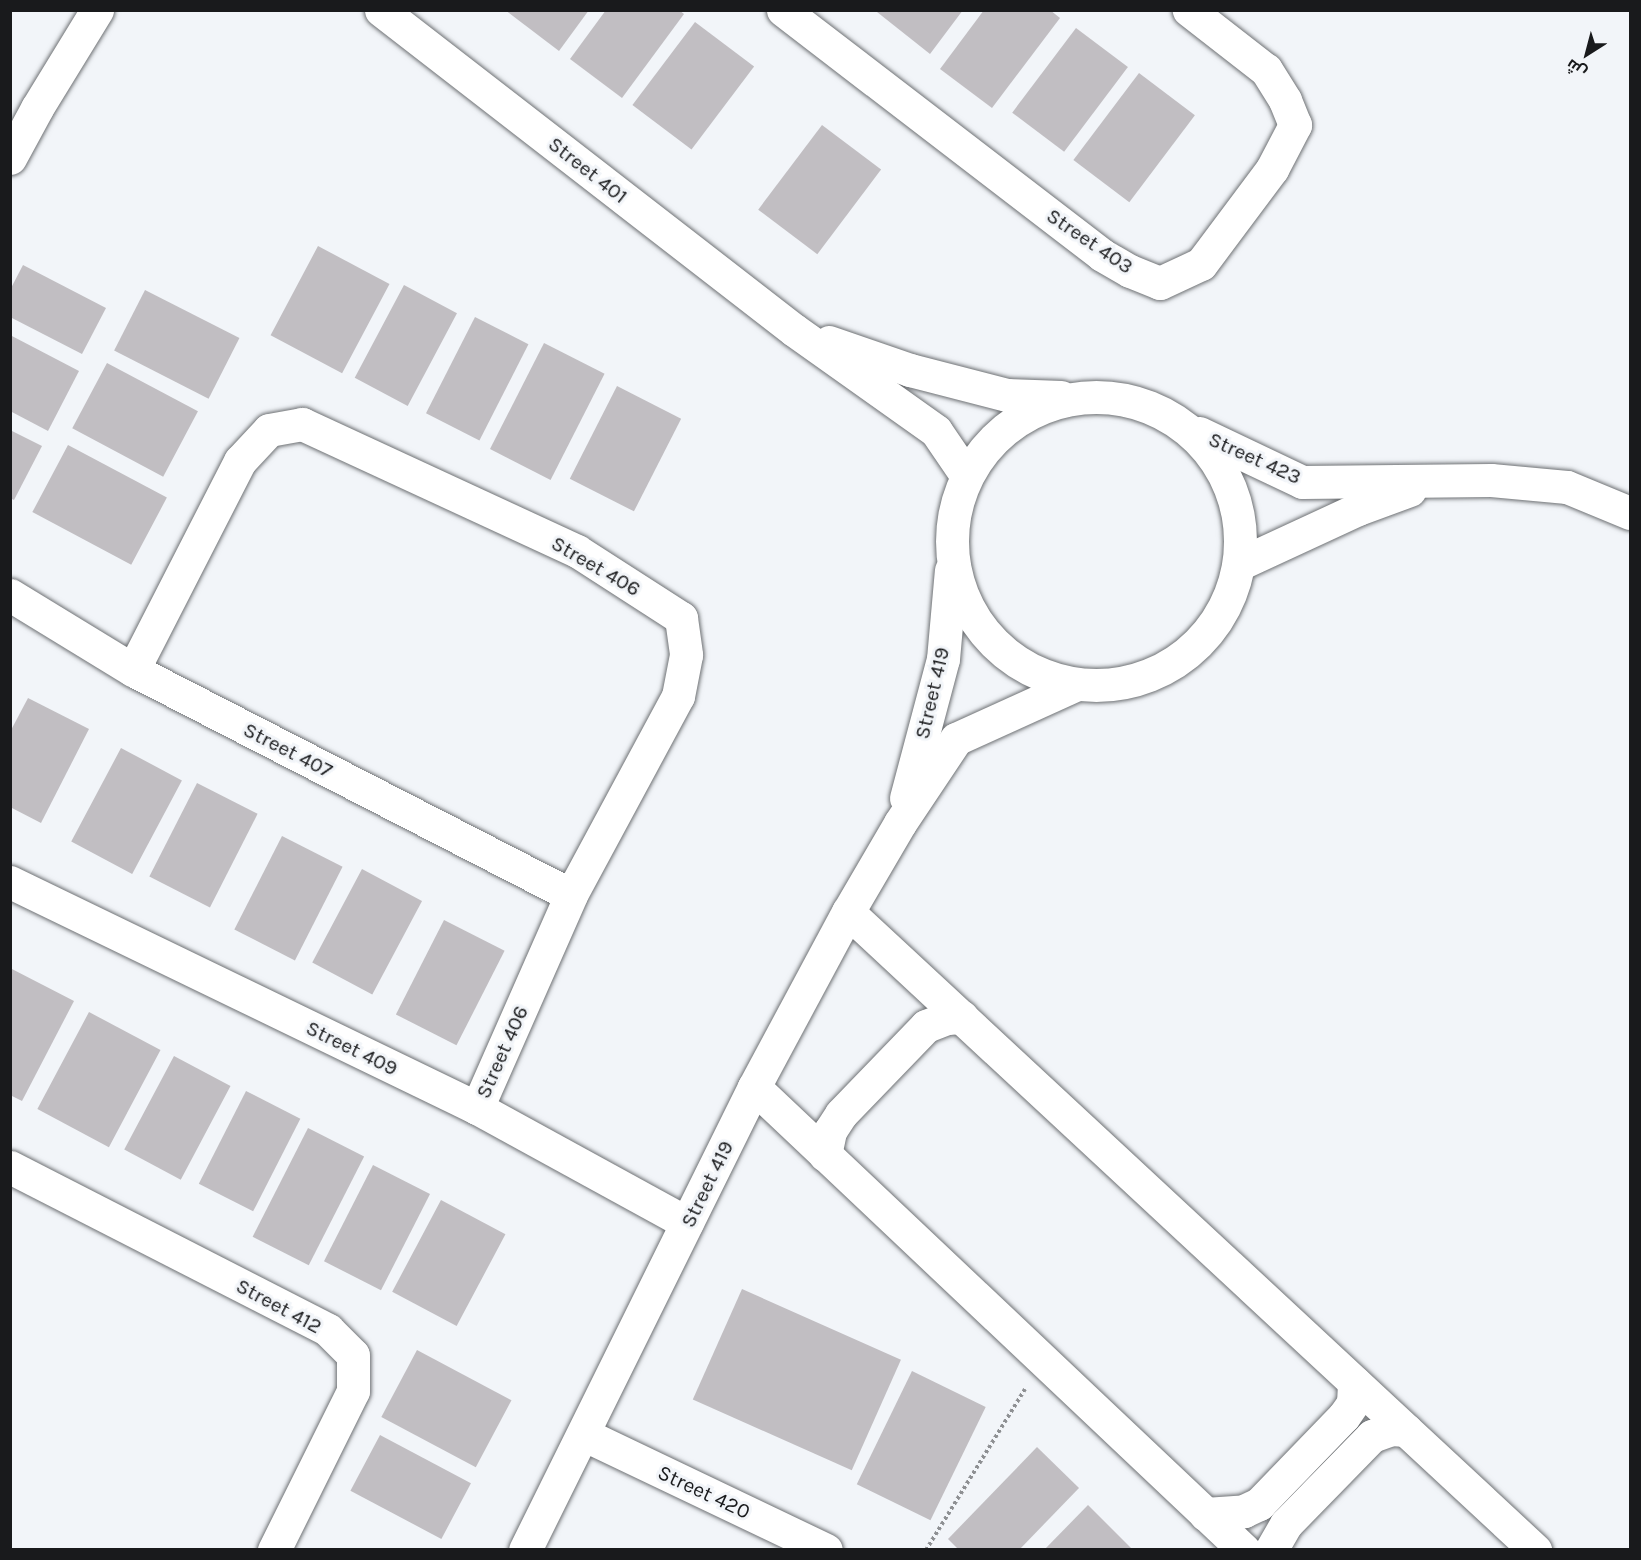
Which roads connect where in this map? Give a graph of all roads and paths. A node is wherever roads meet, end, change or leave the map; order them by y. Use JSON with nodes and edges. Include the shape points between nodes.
{"nodes":[{"id":1,"x":97,"y":10,"type":"edge"},
{"id":2,"x":381,"y":10,"type":"edge"},
{"id":3,"x":783,"y":10,"type":"edge"},
{"id":4,"x":1189,"y":10,"type":"edge"},
{"id":5,"x":10,"y":158,"type":"edge"},
{"id":6,"x":794,"y":330,"type":"junction"},
{"id":7,"x":1072,"y":398,"type":"junction"},
{"id":8,"x":1185,"y":426,"type":"junction"},
{"id":9,"x":966,"y":474,"type":"junction"},
{"id":10,"x":1434,"y":481,"type":"junction"},
{"id":11,"x":1630,"y":513,"type":"edge"},
{"id":12,"x":951,"y":561,"type":"junction"},
{"id":13,"x":1239,"y":564,"type":"junction"},
{"id":14,"x":10,"y":595,"type":"edge"},
{"id":15,"x":133,"y":670,"type":"junction"},
{"id":16,"x":1075,"y":685,"type":"junction"},
{"id":17,"x":900,"y":824,"type":"junction"},
{"id":18,"x":10,"y":882,"type":"edge"},
{"id":19,"x":571,"y":895,"type":"junction"},
{"id":20,"x":848,"y":912,"type":"junction"},
{"id":21,"x":962,"y":1017,"type":"junction"},
{"id":22,"x":754,"y":1088,"type":"junction"},
{"id":23,"x":477,"y":1108,"type":"junction"},
{"id":24,"x":825,"y":1155,"type":"junction"},
{"id":25,"x":10,"y":1167,"type":"edge"},
{"id":26,"x":687,"y":1223,"type":"junction"},
{"id":27,"x":1042,"y":1360,"type":"junction"},
{"id":28,"x":1354,"y":1382,"type":"junction"},
{"id":29,"x":1406,"y":1430,"type":"junction"},
{"id":30,"x":583,"y":1434,"type":"junction"},
{"id":31,"x":1205,"y":1514,"type":"junction"},
{"id":32,"x":274,"y":1550,"type":"edge"},
{"id":33,"x":525,"y":1550,"type":"edge"},
{"id":34,"x":826,"y":1550,"type":"edge"},
{"id":35,"x":926,"y":1550,"type":"edge"},
{"id":36,"x":1244,"y":1550,"type":"edge"},
{"id":37,"x":1271,"y":1550,"type":"edge"},
{"id":38,"x":1535,"y":1550,"type":"edge"}],
"edges":[{"from":1,"to":5,"type":"street"},
{"from":2,"to":6,"type":"street","name":"Street 401"},
{"from":3,"to":4,"type":"street","name":"Street 403","via":[[1102,255],[1160,283],[1201,264],[1272,169],[1295,125],[1266,70]]},
{"from":6,"to":7,"type":"street","name":"Street 401","via":[[910,370],[1007,395]]},
{"from":6,"to":9,"type":"street","name":"Street 401","via":[[936,431]]},
{"from":7,"to":8,"type":"street","name":"Street 423","via":[[1131,400]]},
{"from":7,"to":9,"type":"street","via":[[1009,423]]},
{"from":8,"to":10,"type":"street","name":"Street 423","via":[[1302,482]]},
{"from":8,"to":13,"type":"street","via":[[1220,465],[1238,513]]},
{"from":9,"to":12,"type":"street","name":"Street 419","via":[[952,517]]},
{"from":10,"to":11,"type":"street","name":"Street 423","via":[[1491,480],[1567,487]]},
{"from":10,"to":13,"type":"street","name":"Street 423","via":[[1358,509]]},
{"from":12,"to":16,"type":"street","via":[[975,622],[1022,667]]},
{"from":12,"to":17,"type":"street","name":"Street 419","via":[[943,658]]},
{"from":13,"to":16,"type":"street","via":[[1220,617],[1182,658],[1132,682]]},
{"from":14,"to":15,"type":"street","name":"Street 407"},
{"from":15,"to":19,"type":"street","name":"Street 407"},
{"from":15,"to":19,"type":"street","name":"Street 406","via":[[240,461],[269,430],[302,424],[578,551],[681,618],[686,655],[678,696]]},
{"from":16,"to":17,"type":"street","name":"Street 419","via":[[956,740]]},
{"from":17,"to":20,"type":"street","name":"Street 419"},
{"from":18,"to":23,"type":"street","name":"Street 409"},
{"from":19,"to":23,"type":"street","name":"Street 406"},
{"from":20,"to":21,"type":"street"},
{"from":20,"to":22,"type":"street","name":"Street 419"},
{"from":21,"to":24,"type":"street","via":[[926,1026],[841,1114],[830,1131]]},
{"from":21,"to":28,"type":"street"},
{"from":22,"to":24,"type":"street"},
{"from":22,"to":26,"type":"street","name":"Street 419"},
{"from":23,"to":26,"type":"street","name":"Street 409"},
{"from":24,"to":27,"type":"street"},
{"from":25,"to":32,"type":"street","name":"Street 412","via":[[328,1330],[353,1355],[353,1391]]},
{"from":26,"to":30,"type":"street","name":"Street 419"},
{"from":27,"to":31,"type":"street"},
{"from":27,"to":35,"type":"path"},
{"from":28,"to":29,"type":"street"},
{"from":28,"to":31,"type":"street","via":[[1353,1403],[1344,1416],[1259,1504],[1227,1514]]},
{"from":29,"to":37,"type":"street","via":[[1391,1429],[1372,1436],[1286,1524]]},
{"from":29,"to":38,"type":"street"},
{"from":30,"to":33,"type":"street","name":"Street 419"},
{"from":30,"to":34,"type":"street","name":"Street 420"},
{"from":31,"to":36,"type":"street"}]}
